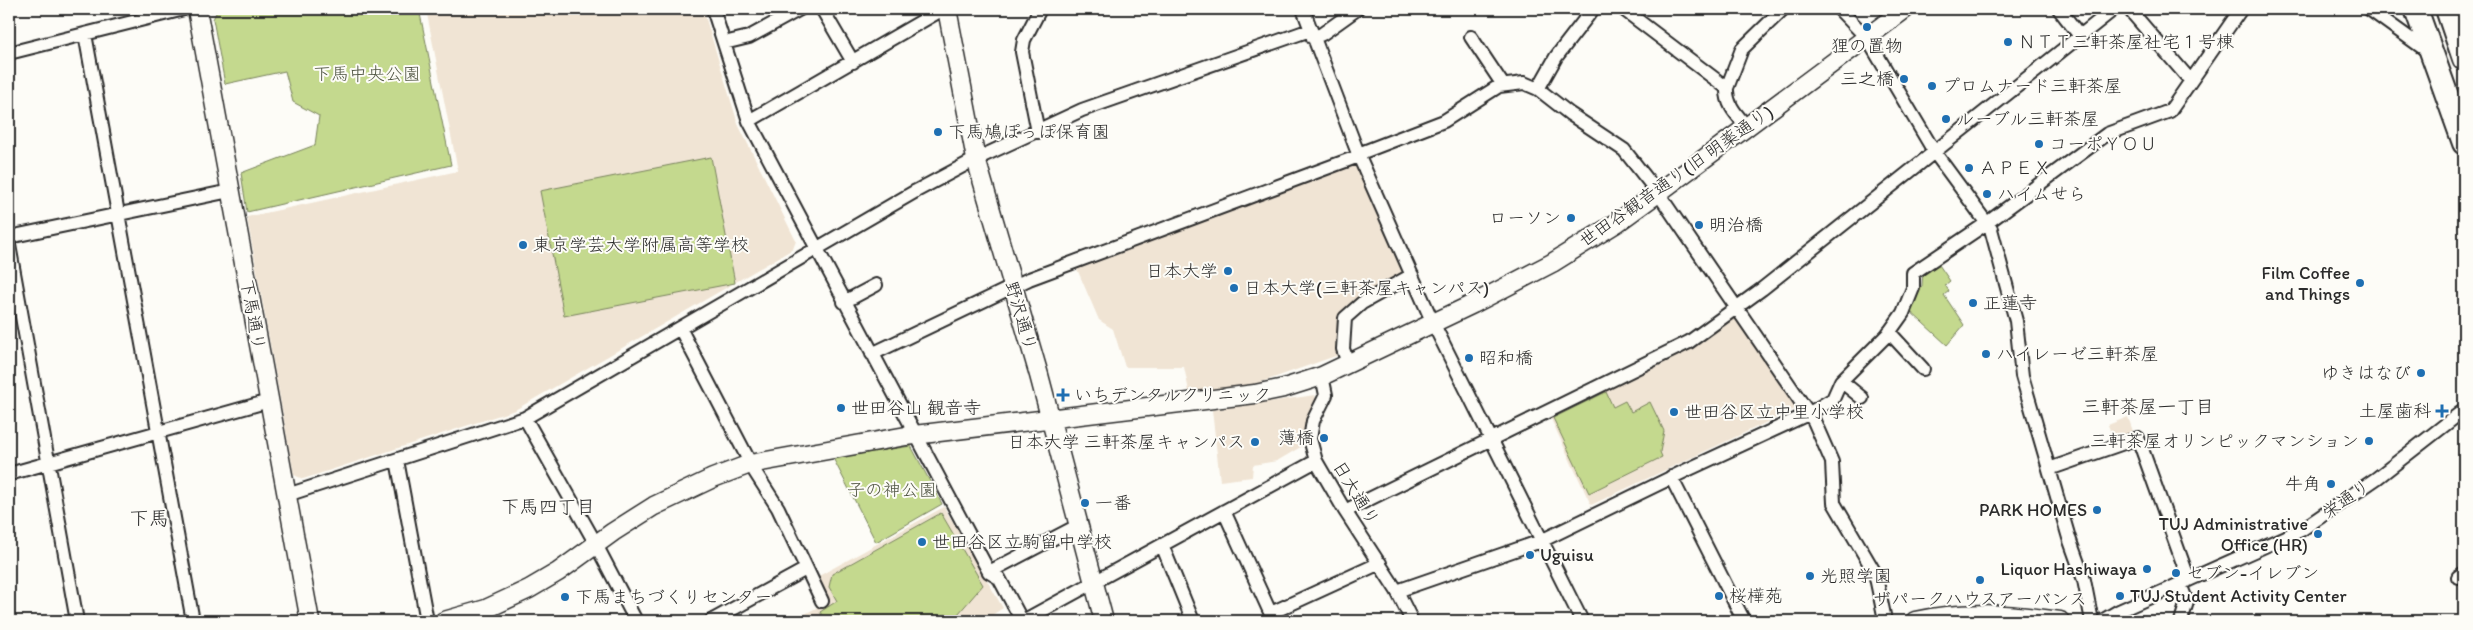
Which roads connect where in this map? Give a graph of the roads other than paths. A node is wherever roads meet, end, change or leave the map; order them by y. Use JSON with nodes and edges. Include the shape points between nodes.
{"nodes":[{"id":1,"x":184,"y":9,"type":"edge"},
{"id":2,"x":197,"y":9,"type":"edge"},
{"id":3,"x":713,"y":9,"type":"edge"},
{"id":4,"x":800,"y":9,"type":"edge"},
{"id":5,"x":822,"y":9,"type":"edge"},
{"id":6,"x":943,"y":9,"type":"edge"},
{"id":7,"x":948,"y":9,"type":"edge"},
{"id":8,"x":1040,"y":9,"type":"edge"},
{"id":9,"x":1303,"y":9,"type":"edge"},
{"id":10,"x":1357,"y":9,"type":"edge"},
{"id":11,"x":1593,"y":9,"type":"edge"},
{"id":12,"x":1623,"y":9,"type":"edge"},
{"id":13,"x":1781,"y":9,"type":"edge"},
{"id":14,"x":1839,"y":9,"type":"edge"},
{"id":15,"x":1905,"y":9,"type":"edge"},
{"id":16,"x":2059,"y":9,"type":"edge"},
{"id":17,"x":2114,"y":9,"type":"edge"},
{"id":18,"x":2129,"y":9,"type":"edge"},
{"id":19,"x":2241,"y":9,"type":"edge"},
{"id":20,"x":2369,"y":9,"type":"edge"},
{"id":21,"x":2416,"y":9,"type":"edge"},
{"id":22,"x":2430,"y":9,"type":"edge"},
{"id":23,"x":2447,"y":9,"type":"edge"},
{"id":24,"x":2455,"y":9,"type":"edge"},
{"id":25,"x":85,"y":34,"type":"junction"},
{"id":26,"x":1311,"y":34,"type":"junction"},
{"id":27,"x":2080,"y":36,"type":"junction"},
{"id":28,"x":2464,"y":36,"type":"edge"},
{"id":29,"x":1471,"y":37,"type":"dead end"},
{"id":30,"x":1867,"y":38,"type":"junction"},
{"id":31,"x":724,"y":43,"type":"junction"},
{"id":32,"x":9,"y":53,"type":"edge"},
{"id":33,"x":2432,"y":54,"type":"junction"},
{"id":34,"x":2464,"y":58,"type":"edge"},
{"id":35,"x":852,"y":62,"type":"junction"},
{"id":36,"x":2190,"y":80,"type":"junction"},
{"id":37,"x":1503,"y":85,"type":"junction"},
{"id":38,"x":1538,"y":88,"type":"junction"},
{"id":39,"x":1727,"y":88,"type":"junction"},
{"id":40,"x":2464,"y":107,"type":"edge"},
{"id":41,"x":749,"y":122,"type":"junction"},
{"id":42,"x":1747,"y":127,"type":"junction"},
{"id":43,"x":1038,"y":132,"type":"junction"},
{"id":44,"x":2464,"y":143,"type":"edge"},
{"id":45,"x":1935,"y":153,"type":"junction"},
{"id":46,"x":1359,"y":155,"type":"junction"},
{"id":47,"x":976,"y":159,"type":"junction"},
{"id":48,"x":230,"y":191,"type":"junction"},
{"id":49,"x":1658,"y":193,"type":"junction"},
{"id":50,"x":118,"y":214,"type":"junction"},
{"id":51,"x":1989,"y":226,"type":"junction"},
{"id":52,"x":9,"y":237,"type":"edge"},
{"id":53,"x":9,"y":246,"type":"edge"},
{"id":54,"x":816,"y":249,"type":"junction"},
{"id":55,"x":1412,"y":275,"type":"junction"},
{"id":56,"x":876,"y":285,"type":"dead end"},
{"id":57,"x":1012,"y":286,"type":"junction"},
{"id":58,"x":844,"y":302,"type":"junction"},
{"id":59,"x":1736,"y":309,"type":"junction"},
{"id":60,"x":1433,"y":323,"type":"junction"},
{"id":61,"x":681,"y":330,"type":"junction"},
{"id":62,"x":1889,"y":332,"type":"junction"},
{"id":63,"x":872,"y":354,"type":"junction"},
{"id":64,"x":1348,"y":363,"type":"junction"},
{"id":65,"x":1923,"y":370,"type":"dead end"},
{"id":66,"x":1322,"y":376,"type":"junction"},
{"id":67,"x":1841,"y":381,"type":"junction"},
{"id":68,"x":1862,"y":398,"type":"dead end"},
{"id":69,"x":269,"y":401,"type":"junction"},
{"id":70,"x":2464,"y":410,"type":"edge"},
{"id":71,"x":1808,"y":414,"type":"junction"},
{"id":72,"x":525,"y":418,"type":"junction"},
{"id":73,"x":1050,"y":418,"type":"junction"},
{"id":74,"x":158,"y":432,"type":"junction"},
{"id":75,"x":916,"y":436,"type":"junction"},
{"id":76,"x":1491,"y":440,"type":"junction"},
{"id":77,"x":397,"y":460,"type":"junction"},
{"id":78,"x":1316,"y":461,"type":"junction"},
{"id":79,"x":49,"y":462,"type":"junction"},
{"id":80,"x":750,"y":464,"type":"junction"},
{"id":81,"x":2049,"y":469,"type":"junction"},
{"id":82,"x":9,"y":474,"type":"edge"},
{"id":83,"x":1671,"y":478,"type":"junction"},
{"id":84,"x":287,"y":495,"type":"junction"},
{"id":85,"x":1224,"y":511,"type":"junction"},
{"id":86,"x":1345,"y":511,"type":"junction"},
{"id":87,"x":1078,"y":525,"type":"junction"},
{"id":88,"x":1541,"y":541,"type":"junction"},
{"id":89,"x":596,"y":545,"type":"junction"},
{"id":90,"x":1162,"y":545,"type":"junction"},
{"id":91,"x":1380,"y":563,"type":"junction"},
{"id":92,"x":806,"y":569,"type":"junction"},
{"id":93,"x":989,"y":572,"type":"junction"},
{"id":94,"x":1095,"y":582,"type":"junction"},
{"id":95,"x":2184,"y":582,"type":"junction"},
{"id":96,"x":1398,"y":592,"type":"junction"},
{"id":97,"x":822,"y":601,"type":"dead end"},
{"id":98,"x":1273,"y":617,"type":"edge"},
{"id":99,"x":1988,"y":618,"type":"edge"},
{"id":100,"x":77,"y":621,"type":"edge"},
{"id":101,"x":193,"y":621,"type":"edge"},
{"id":102,"x":310,"y":621,"type":"edge"},
{"id":103,"x":426,"y":621,"type":"edge"},
{"id":104,"x":444,"y":621,"type":"edge"},
{"id":105,"x":636,"y":621,"type":"edge"},
{"id":106,"x":711,"y":621,"type":"edge"},
{"id":107,"x":1022,"y":621,"type":"edge"},
{"id":108,"x":1104,"y":621,"type":"edge"},
{"id":109,"x":1193,"y":621,"type":"edge"},
{"id":110,"x":1412,"y":621,"type":"edge"},
{"id":111,"x":1582,"y":621,"type":"edge"},
{"id":112,"x":1744,"y":621,"type":"edge"},
{"id":113,"x":1883,"y":621,"type":"edge"},
{"id":114,"x":1915,"y":621,"type":"edge"},
{"id":115,"x":2060,"y":621,"type":"edge"},
{"id":116,"x":2092,"y":621,"type":"edge"},
{"id":117,"x":2102,"y":621,"type":"edge"},
{"id":118,"x":2181,"y":621,"type":"edge"}],
"edges":[{"from":1,"to":25,"type":"street"},
{"from":2,"to":48,"type":"street","name":"下馬通り"},
{"from":3,"to":31,"type":"street"},
{"from":4,"to":31,"type":"street","via":[[749,37]]},
{"from":5,"to":35,"type":"street"},
{"from":6,"to":35,"type":"street"},
{"from":7,"to":47,"type":"street","name":"野沢通り"},
{"from":8,"to":43,"type":"street","via":[[1024,40],[1022,52]]},
{"from":9,"to":26,"type":"street"},
{"from":10,"to":26,"type":"street","via":[[1322,34]]},
{"from":11,"to":38,"type":"street","via":[[1556,57]]},
{"from":12,"to":39,"type":"street"},
{"from":13,"to":39,"type":"street","via":[[1742,49]]},
{"from":14,"to":30,"type":"street"},
{"from":15,"to":30,"type":"street","name":"世田谷観音通り(旧 明薬通り)"},
{"from":16,"to":27,"type":"street"},
{"from":17,"to":27,"type":"street"},
{"from":18,"to":36,"type":"street"},
{"from":19,"to":36,"type":"street"},
{"from":20,"to":33,"type":"street"},
{"from":21,"to":33,"type":"highway"},
{"from":22,"to":40,"type":"highway"},
{"from":23,"to":34,"type":"highway"},
{"from":24,"to":28,"type":"highway"},
{"from":25,"to":32,"type":"street"},
{"from":25,"to":50,"type":"street"},
{"from":26,"to":43,"type":"street","via":[[1121,95]]},
{"from":26,"to":46,"type":"street"},
{"from":27,"to":45,"type":"street"},
{"from":29,"to":37,"type":"street"},
{"from":30,"to":42,"type":"street","name":"世田谷観音通り(旧 明薬通り)"},
{"from":30,"to":45,"type":"street"},
{"from":31,"to":41,"type":"street"},
{"from":33,"to":44,"type":"highway"},
{"from":35,"to":41,"type":"street"},
{"from":36,"to":51,"type":"street","via":[[2170,110],[2107,134]]},
{"from":37,"to":38,"type":"street","via":[[1524,83]]},
{"from":37,"to":46,"type":"street","via":[[1444,121]]},
{"from":38,"to":49,"type":"street","via":[[1624,150]]},
{"from":39,"to":42,"type":"street","via":[[1730,107]]},
{"from":41,"to":54,"type":"street"},
{"from":42,"to":49,"type":"street","name":"世田谷観音通り(旧 明薬通り)"},
{"from":43,"to":47,"type":"street"},
{"from":45,"to":51,"type":"street"},
{"from":45,"to":59,"type":"street"},
{"from":46,"to":55,"type":"street"},
{"from":46,"to":57,"type":"street"},
{"from":47,"to":54,"type":"street"},
{"from":47,"to":57,"type":"street","name":"野沢通り"},
{"from":48,"to":50,"type":"street"},
{"from":48,"to":69,"type":"street","name":"下馬通り"},
{"from":49,"to":59,"type":"street"},
{"from":49,"to":60,"type":"street","name":"世田谷観音通り(旧 明薬通り)","via":[[1552,263]]},
{"from":50,"to":52,"type":"street"},
{"from":50,"to":74,"type":"street"},
{"from":51,"to":62,"type":"street","via":[[1913,273],[1913,288],[1903,313]]},
{"from":51,"to":81,"type":"street","via":[[2016,321],[2022,376]]},
{"from":53,"to":79,"type":"street"},
{"from":54,"to":58,"type":"street"},
{"from":54,"to":61,"type":"street"},
{"from":55,"to":60,"type":"street"},
{"from":55,"to":64,"type":"street","via":[[1362,303],[1345,318],[1342,349]]},
{"from":56,"to":58,"type":"street"},
{"from":57,"to":63,"type":"street"},
{"from":57,"to":73,"type":"street","name":"野沢通り"},
{"from":58,"to":63,"type":"street"},
{"from":59,"to":71,"type":"street"},
{"from":59,"to":76,"type":"street","via":[[1689,342]]},
{"from":60,"to":64,"type":"street","name":"世田谷観音通り(旧 明薬通り)"},
{"from":60,"to":76,"type":"street"},
{"from":61,"to":72,"type":"street"},
{"from":61,"to":80,"type":"street"},
{"from":62,"to":65,"type":"street"},
{"from":62,"to":67,"type":"street"},
{"from":63,"to":75,"type":"street"},
{"from":64,"to":66,"type":"street","name":"世田谷観音通り(旧 明薬通り)"},
{"from":66,"to":73,"type":"street","name":"世田谷観音通り(旧 明薬通り)","via":[[1255,394]]},
{"from":66,"to":78,"type":"street","name":"日大通り","via":[[1326,395],[1314,421],[1310,440]]},
{"from":67,"to":68,"type":"street"},
{"from":67,"to":71,"type":"street","via":[[1833,399]]},
{"from":69,"to":74,"type":"street"},
{"from":69,"to":84,"type":"street","name":"下馬通り"},
{"from":70,"to":95,"type":"street","name":"栄通り","via":[[2377,478],[2301,530]]},
{"from":71,"to":83,"type":"street"},
{"from":71,"to":113,"type":"street","via":[[1832,462],[1834,503],[1875,573]]},
{"from":72,"to":77,"type":"street"},
{"from":72,"to":89,"type":"street"},
{"from":73,"to":75,"type":"street","name":"世田谷観音通り(旧 明薬通り)"},
{"from":73,"to":87,"type":"street","name":"野沢通り"},
{"from":74,"to":79,"type":"street"},
{"from":74,"to":101,"type":"street"},
{"from":75,"to":80,"type":"street","name":"世田谷観音通り(旧 明薬通り)"},
{"from":75,"to":93,"type":"street"},
{"from":76,"to":86,"type":"street"},
{"from":76,"to":88,"type":"street"},
{"from":77,"to":84,"type":"street"},
{"from":77,"to":103,"type":"street"},
{"from":78,"to":85,"type":"street"},
{"from":78,"to":86,"type":"street","name":"日大通り"},
{"from":79,"to":82,"type":"street"},
{"from":79,"to":100,"type":"street"},
{"from":80,"to":89,"type":"street","name":"世田谷観音通り(旧 明薬通り)","via":[[676,495],[634,518]]},
{"from":80,"to":92,"type":"street","via":[[778,508]]},
{"from":81,"to":95,"type":"street","via":[[2138,438]]},
{"from":81,"to":116,"type":"street","via":[[2084,580]]},
{"from":83,"to":88,"type":"street"},
{"from":83,"to":112,"type":"street"},
{"from":84,"to":102,"type":"street","name":"下馬通り"},
{"from":85,"to":90,"type":"street"},
{"from":85,"to":98,"type":"street"},
{"from":86,"to":91,"type":"street","name":"日大通り"},
{"from":87,"to":93,"type":"street"},
{"from":87,"to":94,"type":"street","name":"野沢通り"},
{"from":88,"to":96,"type":"street"},
{"from":88,"to":111,"type":"street"},
{"from":89,"to":104,"type":"street","name":"世田谷観音通り(旧 明薬通り)","via":[[552,576],[512,597],[486,609]]},
{"from":89,"to":105,"type":"street"},
{"from":90,"to":94,"type":"street"},
{"from":90,"to":109,"type":"street"},
{"from":91,"to":96,"type":"street","name":"日大通り"},
{"from":91,"to":98,"type":"street"},
{"from":92,"to":97,"type":"street"},
{"from":92,"to":106,"type":"street"},
{"from":93,"to":107,"type":"street","via":[[999,578]]},
{"from":94,"to":107,"type":"street"},
{"from":94,"to":108,"type":"street","name":"野沢通り"},
{"from":95,"to":117,"type":"street","name":"栄通り"},
{"from":95,"to":118,"type":"street","via":[[2187,602]]},
{"from":96,"to":110,"type":"street","name":"日大通り"},
{"from":99,"to":114,"type":"street","via":[[1952,615]]},
{"from":99,"to":115,"type":"street","via":[[2022,616]]}]}
